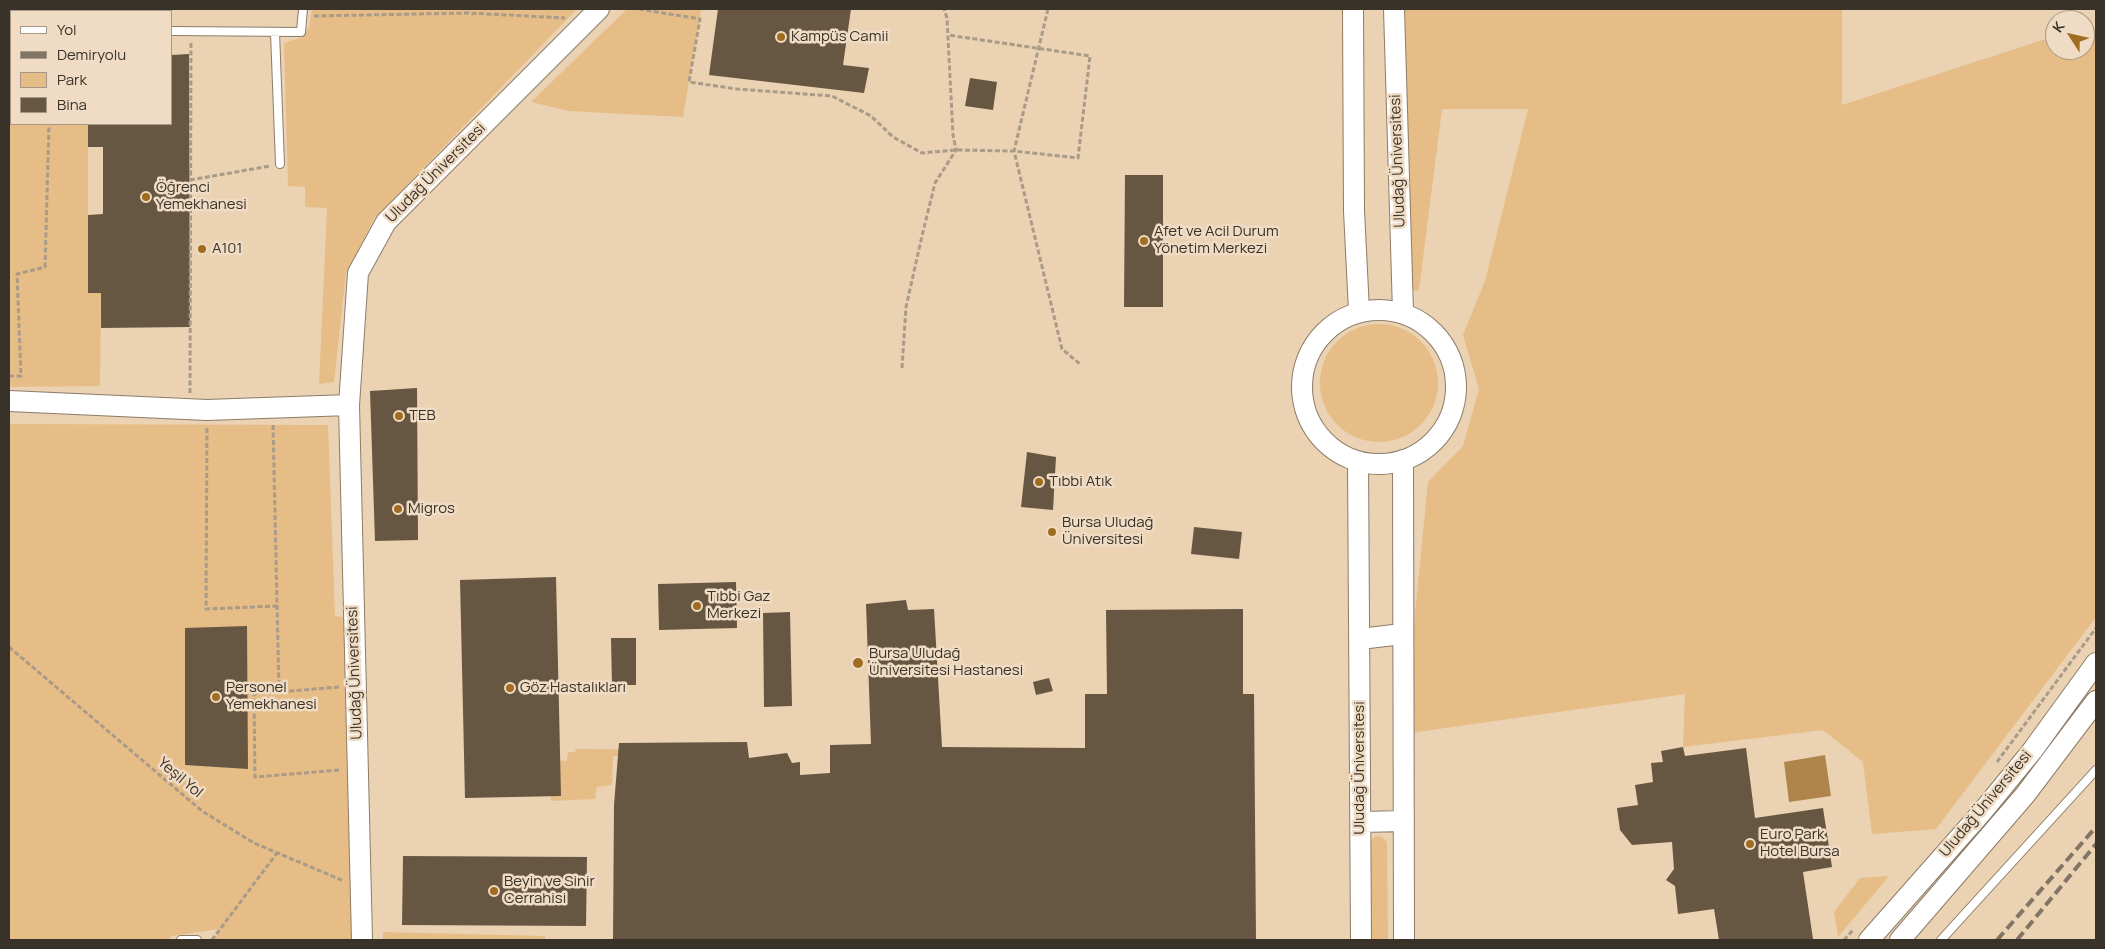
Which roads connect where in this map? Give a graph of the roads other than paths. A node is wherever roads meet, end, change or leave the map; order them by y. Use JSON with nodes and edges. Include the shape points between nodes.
{"nodes":[{"id":1,"x":1354,"y":9,"type":"edge"},
{"id":2,"x":1394,"y":9,"type":"edge"},
{"id":3,"x":302,"y":13,"type":"edge"},
{"id":4,"x":594,"y":14,"type":"edge"},
{"id":5,"x":172,"y":31,"type":"edge"},
{"id":6,"x":275,"y":32,"type":"junction"},
{"id":7,"x":280,"y":164,"type":"road end"},
{"id":8,"x":1359,"y":311,"type":"junction"},
{"id":9,"x":1402,"y":312,"type":"junction"},
{"id":10,"x":9,"y":401,"type":"edge"},
{"id":11,"x":350,"y":405,"type":"junction"},
{"id":12,"x":1403,"y":460,"type":"junction"},
{"id":13,"x":1358,"y":461,"type":"junction"},
{"id":14,"x":1402,"y":634,"type":"junction"},
{"id":15,"x":1360,"y":639,"type":"junction"},
{"id":16,"x":2096,"y":663,"type":"edge"},
{"id":17,"x":2096,"y":701,"type":"edge"},
{"id":18,"x":2096,"y":770,"type":"edge"},
{"id":19,"x":1404,"y":821,"type":"junction"},
{"id":20,"x":1361,"y":822,"type":"junction"},
{"id":21,"x":181,"y":940,"type":"edge"},
{"id":22,"x":197,"y":940,"type":"edge"},
{"id":23,"x":362,"y":940,"type":"edge"},
{"id":24,"x":1361,"y":940,"type":"edge"},
{"id":25,"x":1404,"y":940,"type":"edge"},
{"id":26,"x":1869,"y":940,"type":"edge"},
{"id":27,"x":1900,"y":940,"type":"edge"},
{"id":28,"x":1941,"y":940,"type":"edge"}],
"edges":[{"from":1,"to":8,"type":"street","via":[[1354,211]]},
{"from":2,"to":9,"type":"street","name":"Uludağ Üniversitesi"},
{"from":3,"to":6,"type":"lane","via":[[301,32]]},
{"from":4,"to":11,"type":"street","name":"Uludağ Üniversitesi","via":[[386,222],[358,273]]},
{"from":5,"to":6,"type":"lane"},
{"from":6,"to":7,"type":"lane"},
{"from":8,"to":9,"type":"street","via":[[1381,309]]},
{"from":8,"to":13,"type":"street","via":[[1339,320],[1322,334],[1300,373],[1305,412],[1318,433],[1338,453]]},
{"from":9,"to":12,"type":"street","via":[[1424,324],[1442,340],[1458,386],[1453,410],[1443,432],[1426,450]]},
{"from":10,"to":11,"type":"street","via":[[198,409]]},
{"from":11,"to":23,"type":"street","name":"Uludağ Üniversitesi"},
{"from":12,"to":13,"type":"street","via":[[1381,465]]},
{"from":12,"to":14,"type":"street"},
{"from":13,"to":15,"type":"street","name":"Uludağ Üniversitesi"},
{"from":14,"to":15,"type":"street"},
{"from":14,"to":19,"type":"street"},
{"from":15,"to":20,"type":"street","name":"Uludağ Üniversitesi"},
{"from":16,"to":26,"type":"street","name":"Uludağ Üniversitesi","via":[[2032,751]]},
{"from":17,"to":27,"type":"street","name":"Uludağ Üniversitesi","via":[[2026,796]]},
{"from":18,"to":28,"type":"lane"},
{"from":19,"to":20,"type":"street"},
{"from":19,"to":25,"type":"street"},
{"from":20,"to":24,"type":"street","name":"Uludağ Üniversitesi"},
{"from":21,"to":22,"type":"lane"}]}
